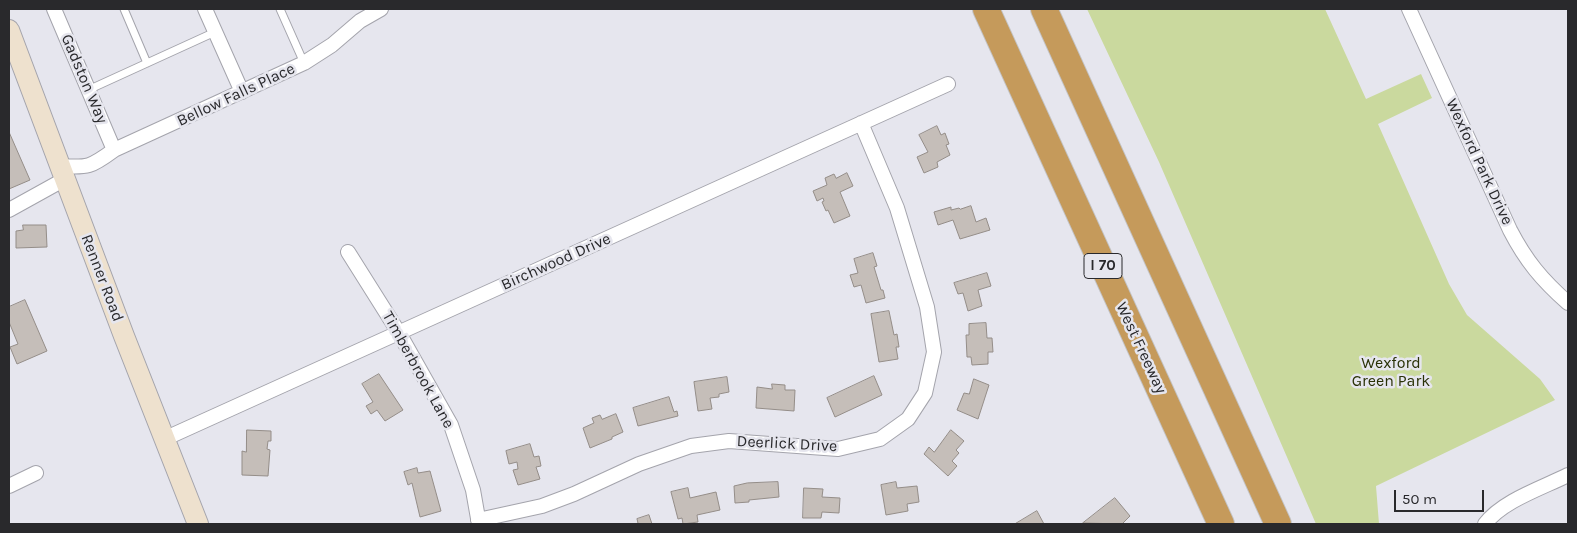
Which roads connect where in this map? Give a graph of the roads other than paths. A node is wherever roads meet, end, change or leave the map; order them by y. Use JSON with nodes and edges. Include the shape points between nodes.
{"nodes":[{"id":1,"x":54,"y":9,"type":"edge"},
{"id":2,"x":124,"y":9,"type":"edge"},
{"id":3,"x":205,"y":9,"type":"edge"},
{"id":4,"x":280,"y":9,"type":"edge"},
{"id":5,"x":381,"y":9,"type":"edge"},
{"id":6,"x":986,"y":9,"type":"edge"},
{"id":7,"x":1044,"y":9,"type":"edge"},
{"id":8,"x":1409,"y":9,"type":"edge"},
{"id":9,"x":9,"y":30,"type":"edge"},
{"id":10,"x":215,"y":32,"type":"junction"},
{"id":11,"x":147,"y":63,"type":"junction"},
{"id":12,"x":304,"y":63,"type":"junction"},
{"id":13,"x":948,"y":84,"type":"dead end"},
{"id":14,"x":88,"y":90,"type":"junction"},
{"id":15,"x":242,"y":92,"type":"junction"},
{"id":16,"x":861,"y":123,"type":"junction"},
{"id":17,"x":114,"y":150,"type":"junction"},
{"id":18,"x":83,"y":168,"type":"junction"},
{"id":19,"x":65,"y":178,"type":"junction"},
{"id":20,"x":9,"y":210,"type":"edge"},
{"id":21,"x":348,"y":252,"type":"dead end"},
{"id":22,"x":1568,"y":303,"type":"edge"},
{"id":23,"x":399,"y":333,"type":"junction"},
{"id":24,"x":164,"y":439,"type":"junction"},
{"id":25,"x":36,"y":473,"type":"dead end"},
{"id":26,"x":1567,"y":479,"type":"edge"},
{"id":27,"x":9,"y":486,"type":"edge"},
{"id":28,"x":479,"y":522,"type":"edge"},
{"id":29,"x":198,"y":524,"type":"edge"},
{"id":30,"x":1221,"y":524,"type":"edge"},
{"id":31,"x":1278,"y":524,"type":"edge"},
{"id":32,"x":1485,"y":524,"type":"edge"}],
"edges":[{"from":1,"to":14,"type":"street","name":"Gadston Way"},
{"from":2,"to":11,"type":"lane"},
{"from":3,"to":10,"type":"street"},
{"from":4,"to":12,"type":"lane"},
{"from":5,"to":12,"type":"street","name":"Bellow Falls Place"},
{"from":6,"to":30,"type":"highway","name":"West Freeway","number":"I 70"},
{"from":7,"to":31,"type":"highway"},
{"from":8,"to":22,"type":"street","name":"Wexford Park Drive","via":[[1519,247],[1541,278]]},
{"from":9,"to":19,"type":"main road","name":"Renner Road"},
{"from":10,"to":11,"type":"lane"},
{"from":10,"to":15,"type":"street"},
{"from":11,"to":14,"type":"lane"},
{"from":12,"to":15,"type":"street","name":"Bellow Falls Place"},
{"from":13,"to":16,"type":"street","name":"Birchwood Drive"},
{"from":14,"to":17,"type":"street","name":"Gadston Way"},
{"from":15,"to":17,"type":"street","name":"Bellow Falls Place"},
{"from":16,"to":23,"type":"street","name":"Birchwood Drive"},
{"from":16,"to":28,"type":"street","name":"Deerlick Drive","via":[[897,208],[928,316],[934,352],[925,393],[908,419],[880,440],[838,448],[729,441],[691,446],[639,464],[542,506]]},
{"from":17,"to":18,"type":"street","name":"Bellow Falls Place"},
{"from":18,"to":19,"type":"street"},
{"from":18,"to":19,"type":"street"},
{"from":19,"to":20,"type":"street"},
{"from":19,"to":24,"type":"main road","name":"Renner Road"},
{"from":21,"to":23,"type":"street","name":"Timberbrook Lane"},
{"from":23,"to":24,"type":"street","name":"Birchwood Drive"},
{"from":23,"to":28,"type":"street","name":"Timberbrook Lane","via":[[451,424],[473,490]]},
{"from":24,"to":29,"type":"main road","name":"Renner Road"},
{"from":25,"to":27,"type":"street"},
{"from":26,"to":32,"type":"street","via":[[1510,503]]}]}
